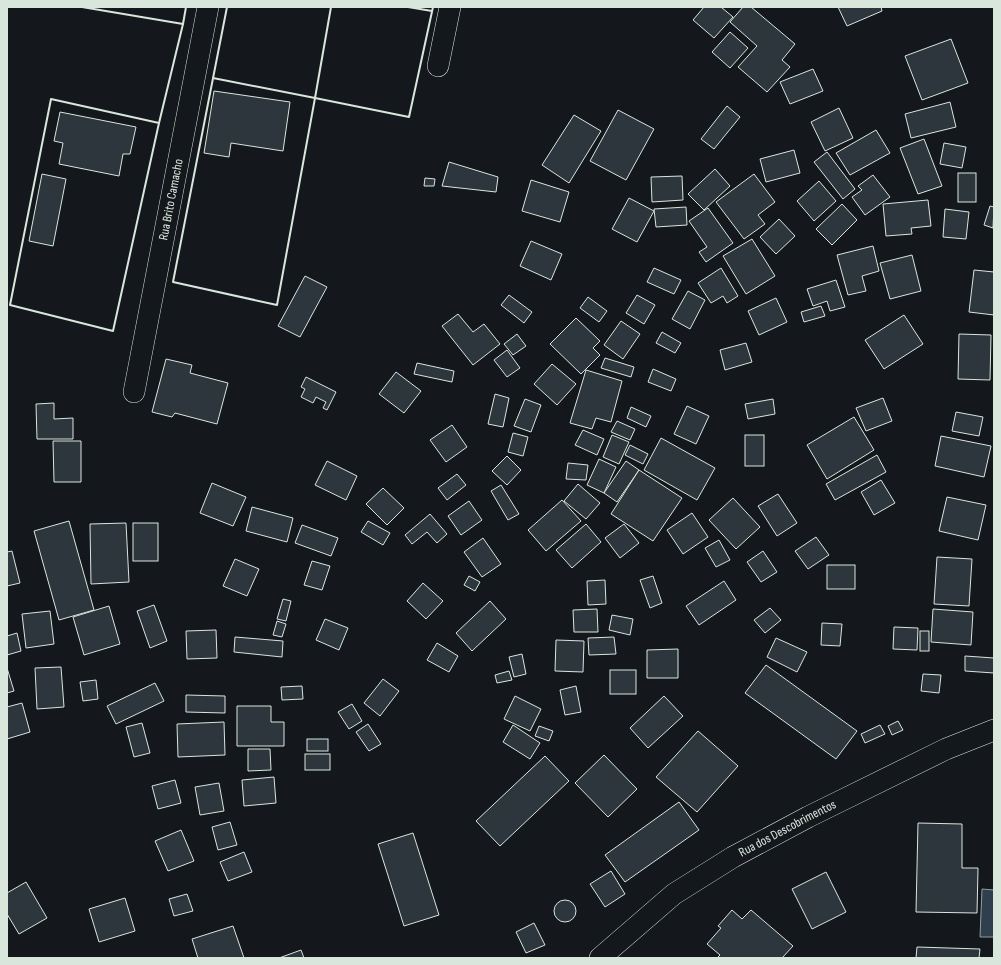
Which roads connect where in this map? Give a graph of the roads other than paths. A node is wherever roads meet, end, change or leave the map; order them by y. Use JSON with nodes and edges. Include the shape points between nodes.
{"nodes":[{"id":1,"x":208,"y":7,"type":"edge"},
{"id":2,"x":450,"y":7,"type":"edge"},
{"id":3,"x":438,"y":66,"type":"dead end"},
{"id":4,"x":134,"y":392,"type":"dead end"},
{"id":5,"x":994,"y":730,"type":"edge"},
{"id":6,"x":600,"y":958,"type":"edge"}],
"edges":[{"from":1,"to":4,"type":"street","name":"Rua Brito Camacho"},
{"from":2,"to":3,"type":"street"},
{"from":5,"to":6,"type":"street","name":"Rua dos Descobrimentos","via":[[946,749],[733,857],[674,894]]}]}
